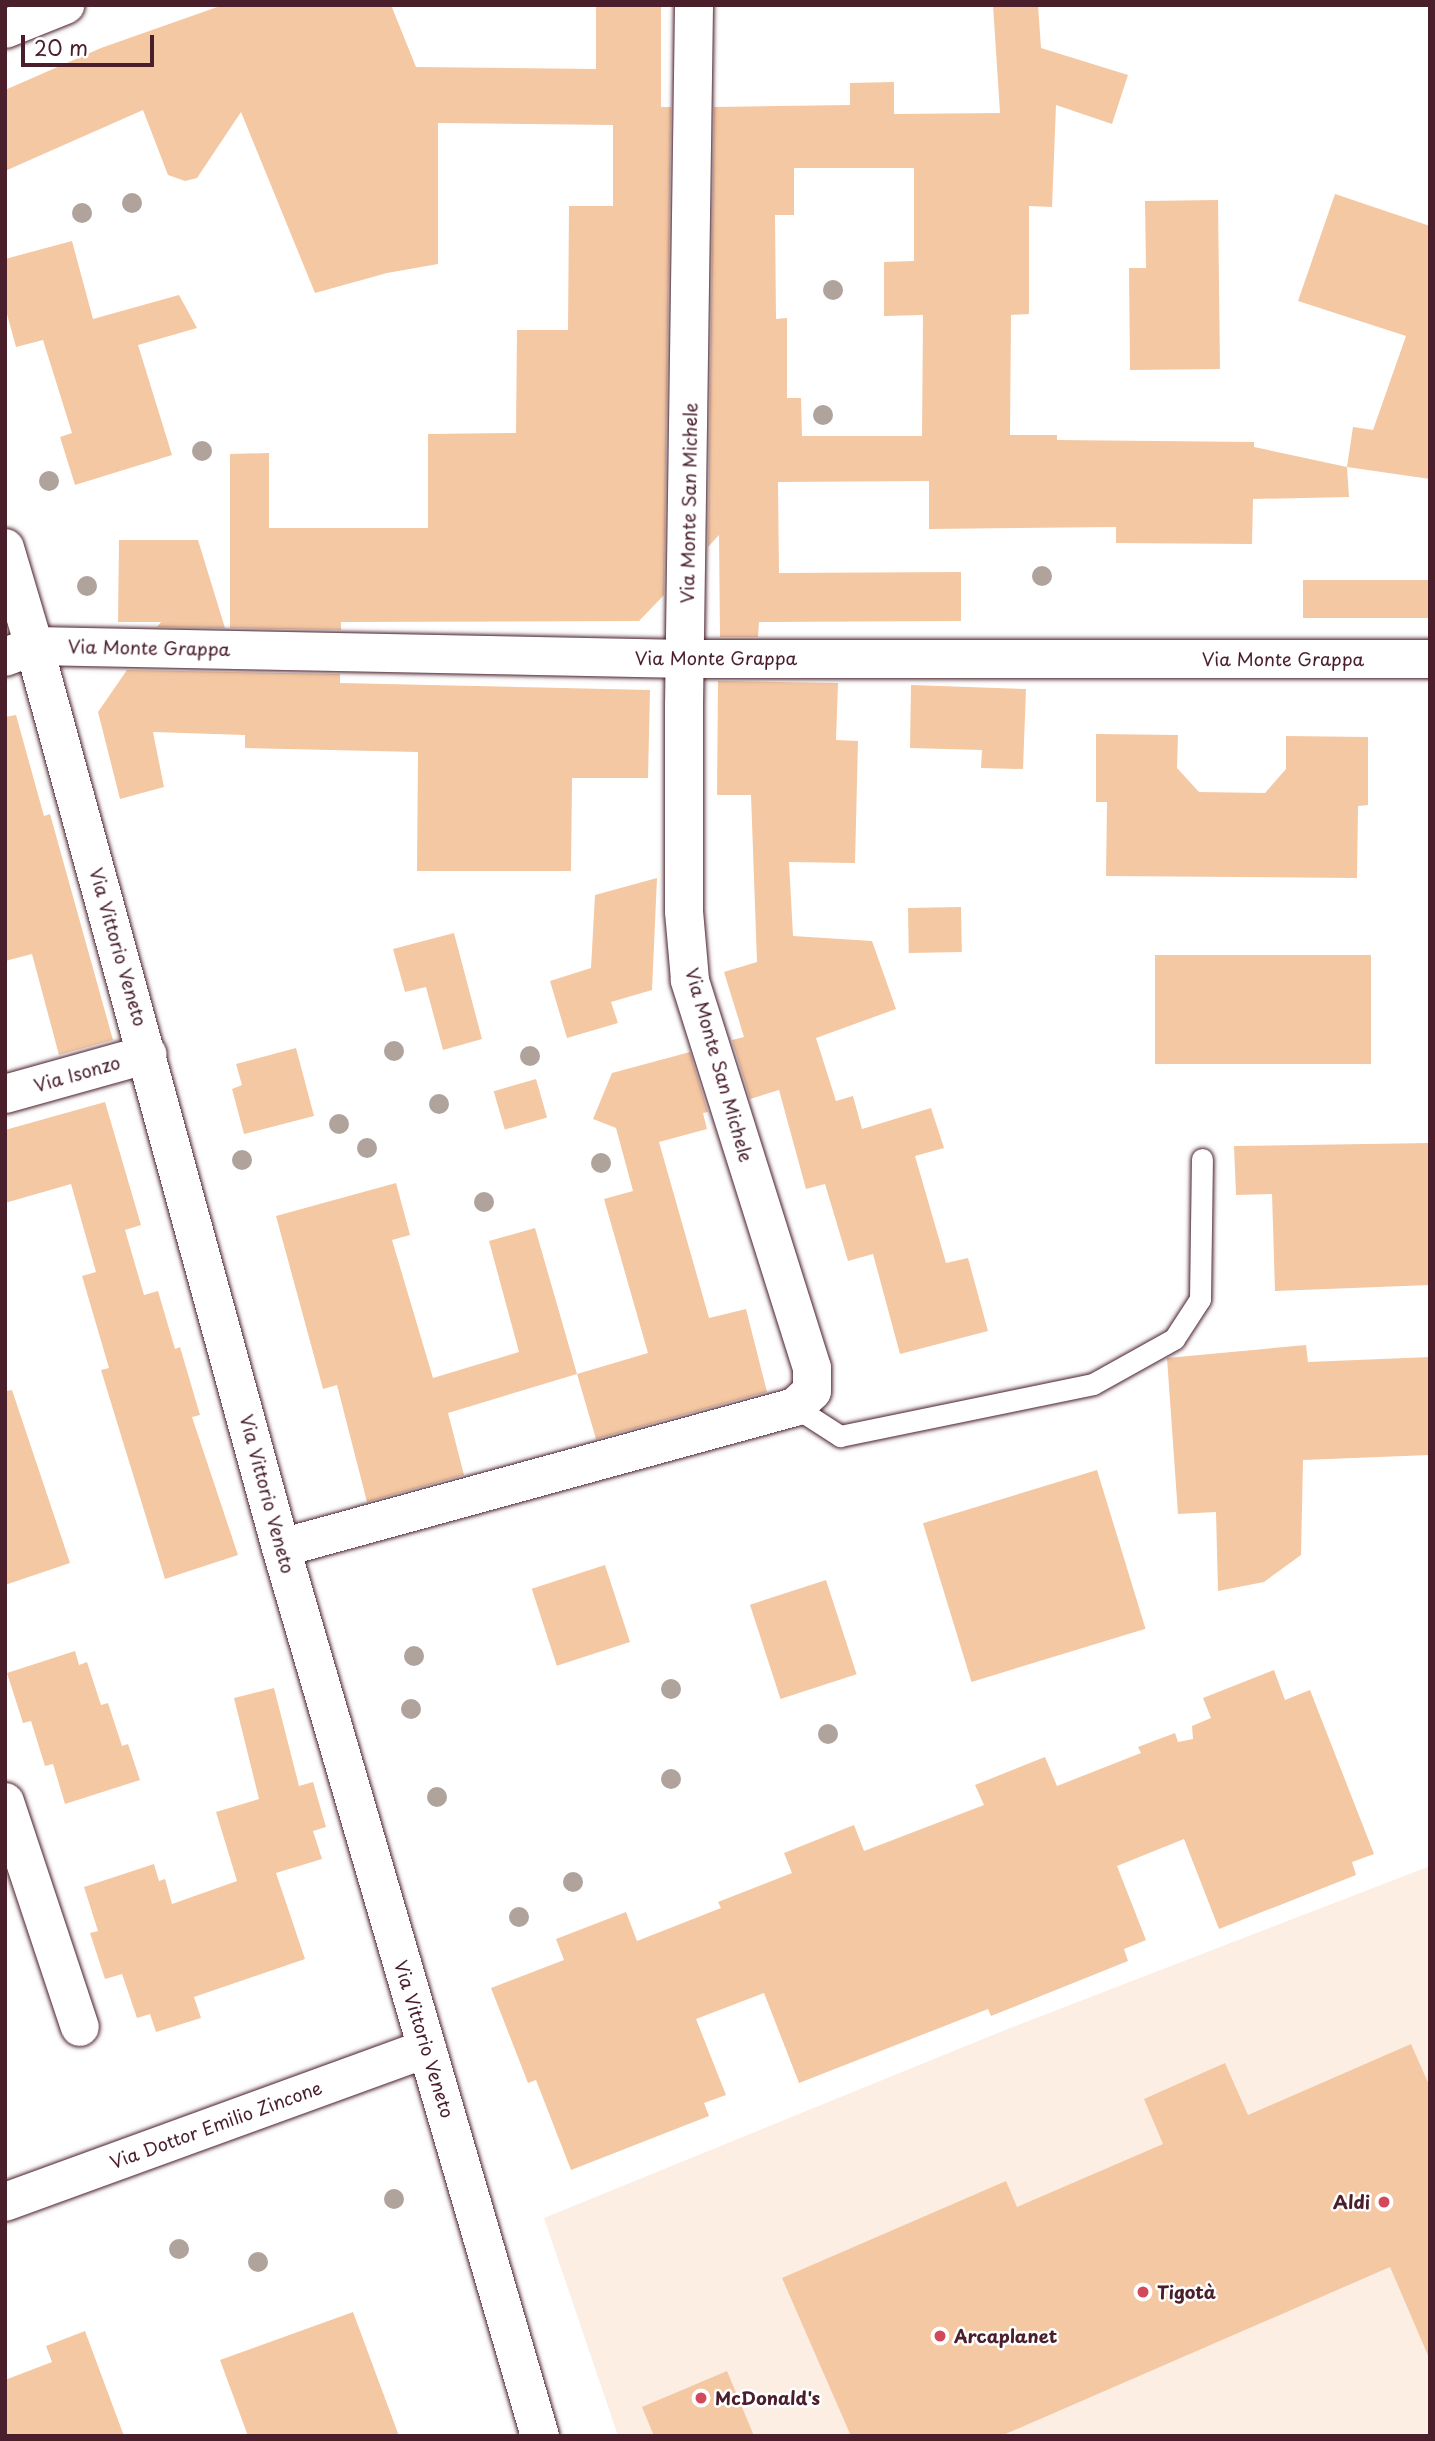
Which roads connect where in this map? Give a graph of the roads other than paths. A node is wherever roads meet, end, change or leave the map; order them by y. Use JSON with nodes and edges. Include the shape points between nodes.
{"nodes":[{"id":1,"x":65,"y":5,"type":"edge"},
{"id":2,"x":694,"y":5,"type":"edge"},
{"id":3,"x":5,"y":29,"type":"edge"},
{"id":4,"x":5,"y":548,"type":"edge"},
{"id":5,"x":20,"y":652,"type":"edge"},
{"id":6,"x":687,"y":659,"type":"junction"},
{"id":7,"x":1430,"y":659,"type":"edge"},
{"id":8,"x":148,"y":1054,"type":"junction"},
{"id":9,"x":5,"y":1094,"type":"edge"},
{"id":10,"x":1202,"y":1159,"type":"dead end"},
{"id":11,"x":795,"y":1407,"type":"junction"},
{"id":12,"x":281,"y":1548,"type":"junction"},
{"id":13,"x":5,"y":1802,"type":"edge"},
{"id":14,"x":80,"y":2027,"type":"dead end"},
{"id":15,"x":427,"y":2048,"type":"junction"},
{"id":16,"x":5,"y":2202,"type":"edge"},
{"id":17,"x":541,"y":2436,"type":"edge"}],
"edges":[{"from":1,"to":3,"type":"street"},
{"from":2,"to":6,"type":"street","name":"Via Monte San Michele"},
{"from":4,"to":5,"type":"street","name":"Via Vittorio Veneto"},
{"from":5,"to":6,"type":"street","name":"Via Monte Grappa"},
{"from":5,"to":8,"type":"street","name":"Via Vittorio Veneto"},
{"from":6,"to":7,"type":"street","name":"Via Monte Grappa"},
{"from":6,"to":11,"type":"street","name":"Via Monte San Michele","via":[[684,911],[690,980],[812,1368],[812,1391]]},
{"from":8,"to":9,"type":"street","name":"Via Isonzo"},
{"from":8,"to":12,"type":"street","name":"Via Vittorio Veneto"},
{"from":10,"to":11,"type":"lane","via":[[1200,1299],[1174,1339],[1093,1384],[839,1436]]},
{"from":11,"to":12,"type":"street"},
{"from":12,"to":15,"type":"street","name":"Via Vittorio Veneto"},
{"from":13,"to":14,"type":"street"},
{"from":15,"to":16,"type":"street","name":"Via Dottor Emilio Zincone"},
{"from":15,"to":17,"type":"street","name":"Via Vittorio Veneto"}]}
